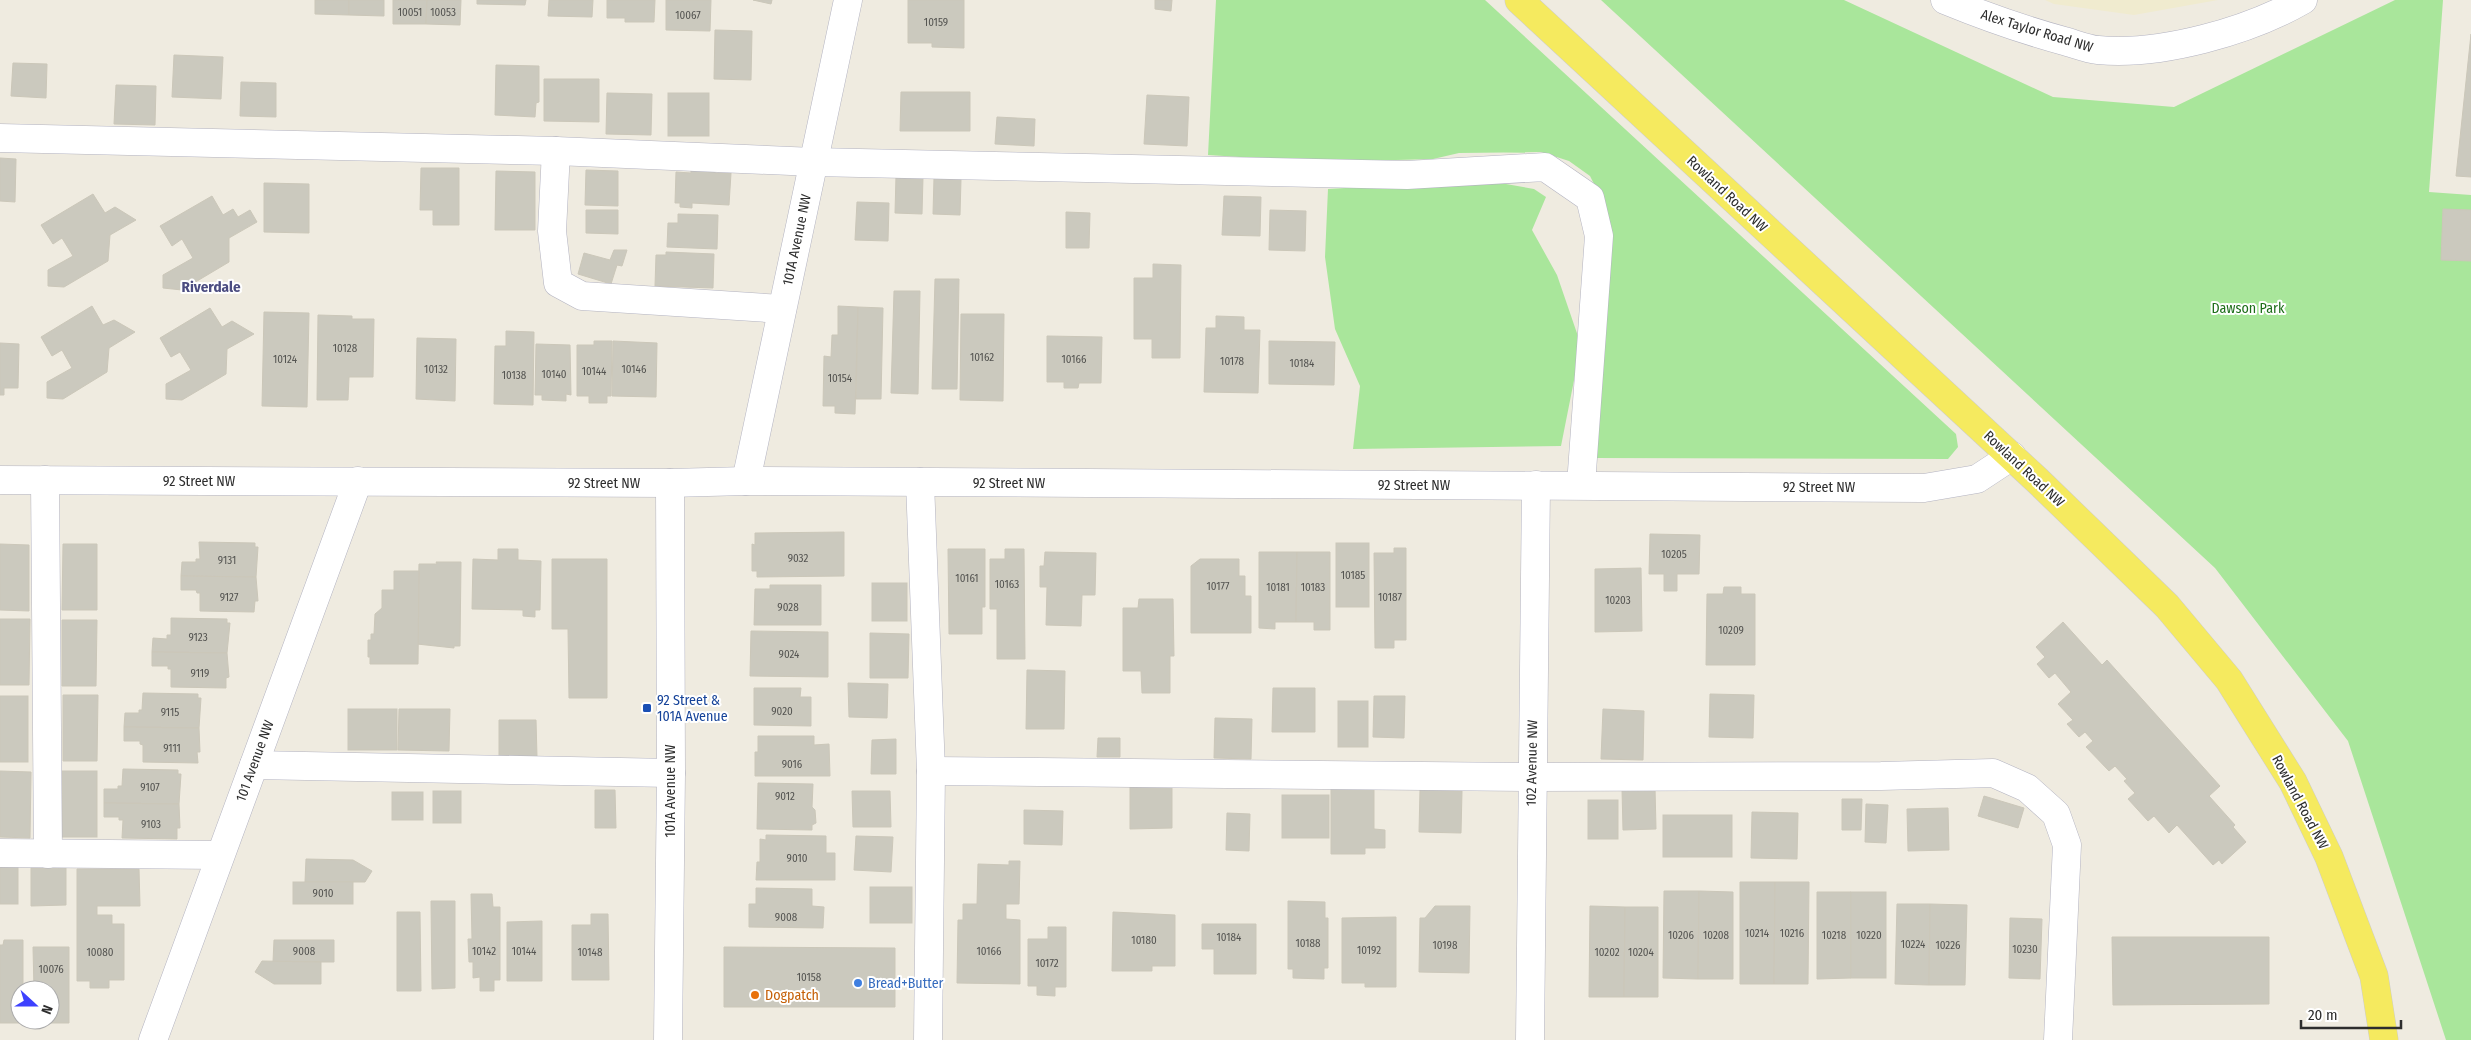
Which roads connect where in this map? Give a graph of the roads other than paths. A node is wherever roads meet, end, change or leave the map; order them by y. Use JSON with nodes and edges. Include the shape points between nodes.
{"nodes":[{"id":1,"x":848,"y":0,"type":"edge"},
{"id":2,"x":1519,"y":0,"type":"edge"},
{"id":3,"x":1945,"y":0,"type":"edge"},
{"id":4,"x":2303,"y":0,"type":"edge"},
{"id":5,"x":0,"y":138,"type":"edge"},
{"id":6,"x":556,"y":151,"type":"junction"},
{"id":7,"x":814,"y":162,"type":"junction"},
{"id":8,"x":782,"y":309,"type":"junction"},
{"id":9,"x":2012,"y":456,"type":"junction"},
{"id":10,"x":0,"y":480,"type":"edge"},
{"id":11,"x":44,"y":480,"type":"junction"},
{"id":12,"x":358,"y":481,"type":"junction"},
{"id":13,"x":746,"y":481,"type":"junction"},
{"id":14,"x":920,"y":482,"type":"junction"},
{"id":15,"x":670,"y":483,"type":"junction"},
{"id":16,"x":1536,"y":485,"type":"junction"},
{"id":17,"x":1581,"y":485,"type":"junction"},
{"id":18,"x":254,"y":765,"type":"junction"},
{"id":19,"x":931,"y":771,"type":"junction"},
{"id":20,"x":671,"y":773,"type":"junction"},
{"id":21,"x":1531,"y":777,"type":"junction"},
{"id":22,"x":0,"y":853,"type":"edge"},
{"id":23,"x":48,"y":854,"type":"junction"},
{"id":24,"x":220,"y":855,"type":"junction"},
{"id":25,"x":153,"y":1040,"type":"edge"},
{"id":26,"x":668,"y":1040,"type":"edge"},
{"id":27,"x":928,"y":1040,"type":"edge"},
{"id":28,"x":1530,"y":1040,"type":"edge"},
{"id":29,"x":2058,"y":1040,"type":"edge"},
{"id":30,"x":2384,"y":1040,"type":"edge"}],
"edges":[{"from":1,"to":7,"type":"street","name":"101A Avenue NW"},
{"from":2,"to":9,"type":"main road","name":"Rowland Road NW"},
{"from":3,"to":4,"type":"street","name":"Alex Taylor Road NW","via":[[2036,34],[2097,50],[2143,49],[2205,40],[2284,11]]},
{"from":5,"to":6,"type":"street"},
{"from":6,"to":7,"type":"street"},
{"from":6,"to":8,"type":"street","via":[[552,231],[558,283],[582,296]]},
{"from":7,"to":8,"type":"street","name":"101A Avenue NW"},
{"from":7,"to":17,"type":"street","via":[[1407,175],[1545,167],[1590,198],[1599,236]]},
{"from":8,"to":13,"type":"street","name":"101A Avenue NW"},
{"from":9,"to":17,"type":"street","name":"92 Street NW","via":[[1977,479],[1924,488]]},
{"from":9,"to":30,"type":"main road","name":"Rowland Road NW","via":[[2167,606],[2229,680],[2293,782],[2329,857],[2374,976]]},
{"from":10,"to":11,"type":"street","name":"92 Street NW"},
{"from":11,"to":12,"type":"street","name":"92 Street NW"},
{"from":11,"to":23,"type":"street"},
{"from":12,"to":15,"type":"street","name":"92 Street NW"},
{"from":12,"to":18,"type":"street","name":"101 Avenue NW"},
{"from":13,"to":14,"type":"street","name":"92 Street NW"},
{"from":13,"to":15,"type":"street","name":"92 Street NW"},
{"from":14,"to":16,"type":"street","name":"92 Street NW"},
{"from":14,"to":19,"type":"street"},
{"from":15,"to":20,"type":"street","name":"101A Avenue NW"},
{"from":16,"to":17,"type":"street","name":"92 Street NW"},
{"from":16,"to":21,"type":"street","name":"102 Avenue NW"},
{"from":18,"to":20,"type":"street"},
{"from":18,"to":24,"type":"street","name":"101 Avenue NW"},
{"from":19,"to":21,"type":"street"},
{"from":19,"to":27,"type":"street"},
{"from":20,"to":26,"type":"street","name":"101A Avenue NW"},
{"from":21,"to":28,"type":"street","name":"102 Avenue NW"},
{"from":21,"to":29,"type":"street","via":[[1993,773],[2027,788],[2056,814],[2067,844]]},
{"from":22,"to":23,"type":"street"},
{"from":23,"to":24,"type":"street"},
{"from":24,"to":25,"type":"street","name":"101 Avenue NW"}]}
